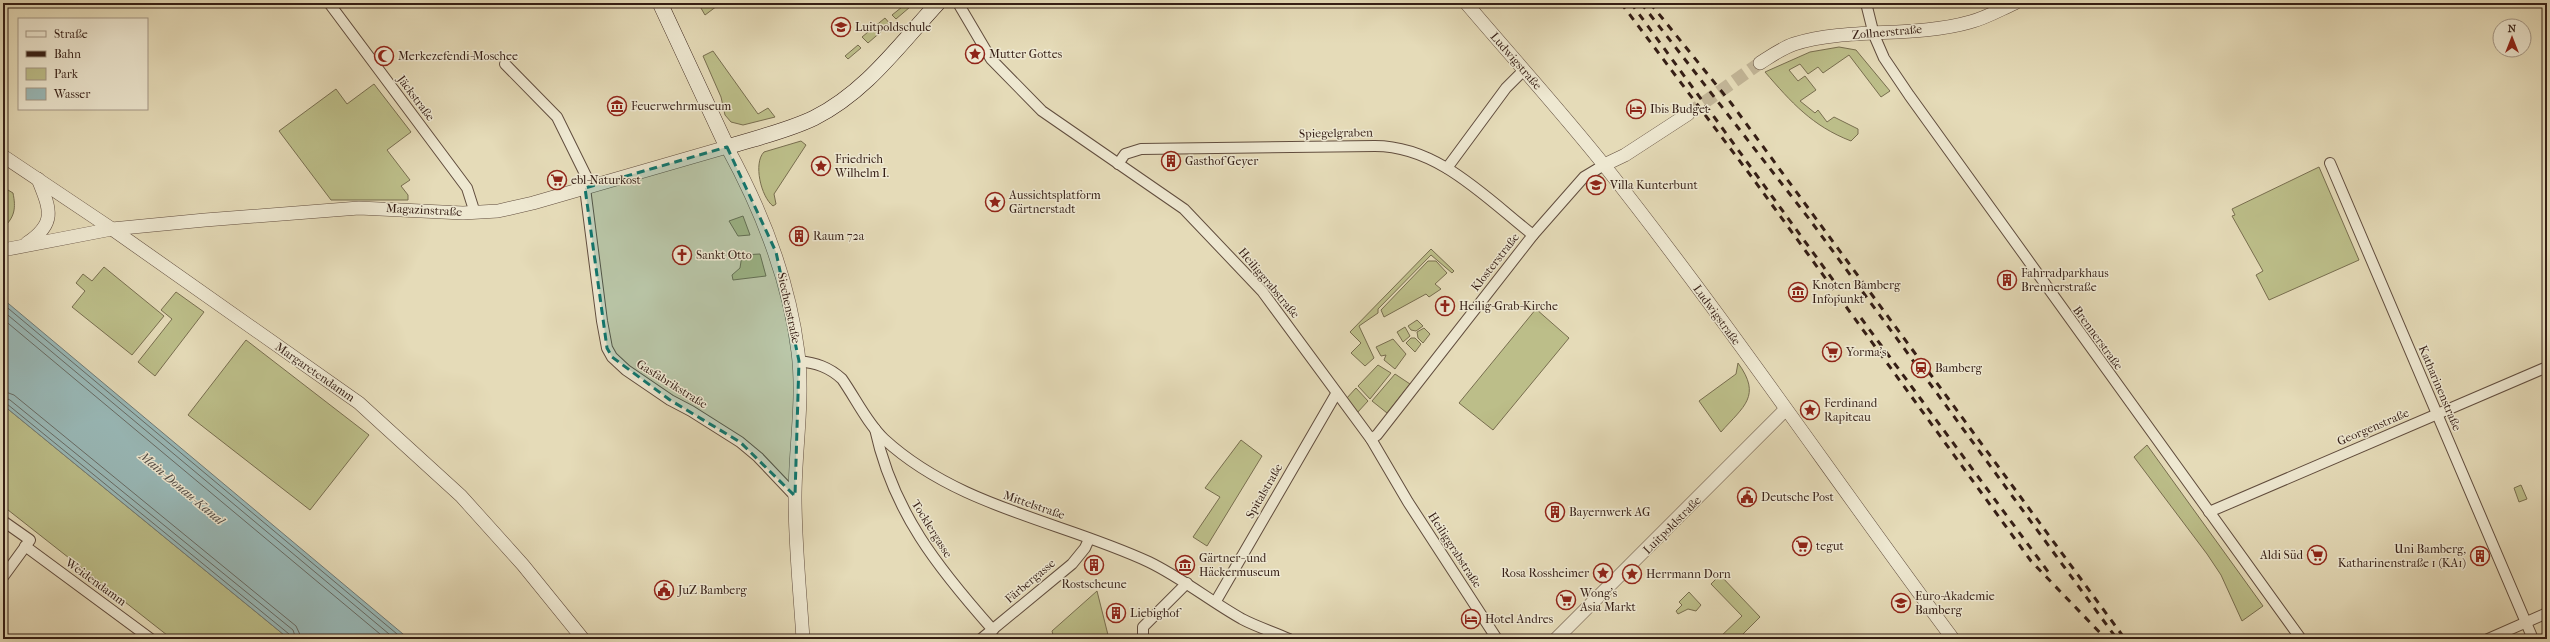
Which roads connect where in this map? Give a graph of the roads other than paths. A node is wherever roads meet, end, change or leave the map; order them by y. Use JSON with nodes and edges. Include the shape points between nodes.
{"nodes":[{"id":1,"x":329,"y":3,"type":"edge"},
{"id":2,"x":660,"y":3,"type":"edge"},
{"id":3,"x":938,"y":3,"type":"edge"},
{"id":4,"x":958,"y":3,"type":"edge"},
{"id":5,"x":1466,"y":3,"type":"edge"},
{"id":6,"x":1866,"y":3,"type":"edge"},
{"id":7,"x":2016,"y":3,"type":"edge"},
{"id":8,"x":1874,"y":35,"type":"junction"},
{"id":9,"x":1760,"y":63,"type":"tunnel mouth"},
{"id":10,"x":504,"y":64,"type":"dead end"},
{"id":11,"x":1524,"y":70,"type":"junction"},
{"id":12,"x":1688,"y":114,"type":"tunnel mouth"},
{"id":13,"x":727,"y":147,"type":"junction"},
{"id":14,"x":3,"y":156,"type":"edge"},
{"id":15,"x":2330,"y":163,"type":"dead end"},
{"id":16,"x":1118,"y":164,"type":"junction"},
{"id":17,"x":1604,"y":165,"type":"junction"},
{"id":18,"x":1447,"y":168,"type":"junction"},
{"id":19,"x":38,"y":179,"type":"junction"},
{"id":20,"x":588,"y":187,"type":"junction"},
{"id":21,"x":475,"y":213,"type":"junction"},
{"id":22,"x":112,"y":229,"type":"junction"},
{"id":23,"x":1533,"y":235,"type":"junction"},
{"id":24,"x":14,"y":247,"type":"edge"},
{"id":25,"x":799,"y":361,"type":"junction"},
{"id":26,"x":2547,"y":367,"type":"edge"},
{"id":27,"x":1336,"y":394,"type":"junction"},
{"id":28,"x":1785,"y":410,"type":"junction"},
{"id":29,"x":2437,"y":414,"type":"junction"},
{"id":30,"x":874,"y":427,"type":"junction"},
{"id":31,"x":1371,"y":439,"type":"junction"},
{"id":32,"x":795,"y":496,"type":"junction"},
{"id":33,"x":2209,"y":512,"type":"junction"},
{"id":34,"x":3,"y":521,"type":"edge"},
{"id":35,"x":1089,"y":538,"type":"junction"},
{"id":36,"x":28,"y":543,"type":"junction"},
{"id":37,"x":3,"y":577,"type":"edge"},
{"id":38,"x":1187,"y":583,"type":"junction"},
{"id":39,"x":1216,"y":601,"type":"junction"},
{"id":40,"x":2547,"y":613,"type":"edge"},
{"id":41,"x":2526,"y":623,"type":"junction"},
{"id":42,"x":993,"y":630,"type":"junction"},
{"id":43,"x":151,"y":639,"type":"edge"},
{"id":44,"x":583,"y":639,"type":"edge"},
{"id":45,"x":803,"y":639,"type":"edge"},
{"id":46,"x":981,"y":639,"type":"edge"},
{"id":47,"x":1143,"y":639,"type":"edge"},
{"id":48,"x":1289,"y":639,"type":"edge"},
{"id":49,"x":1497,"y":639,"type":"edge"},
{"id":50,"x":1556,"y":639,"type":"edge"},
{"id":51,"x":1953,"y":639,"type":"edge"},
{"id":52,"x":2301,"y":639,"type":"edge"},
{"id":53,"x":2488,"y":639,"type":"edge"},
{"id":54,"x":2533,"y":639,"type":"edge"}],
"edges":[{"from":1,"to":21,"type":"street","name":"Jäckstraße","via":[[467,188]]},
{"from":2,"to":13,"type":"main road","name":"Siechenstraße"},
{"from":3,"to":13,"type":"main road","via":[[874,74],[838,104],[800,124]]},
{"from":4,"to":16,"type":"street","name":"Heiliggrabstraße","via":[[988,54],[1001,70],[1042,111]]},
{"from":5,"to":11,"type":"street","name":"Ludwigstraße"},
{"from":6,"to":8,"type":"street","name":"Brennerstraße"},
{"from":7,"to":8,"type":"street","name":"Zollnerstraße","via":[[1971,22]]},
{"from":8,"to":9,"type":"street","name":"Zollnerstraße","via":[[1807,40],[1780,50]]},
{"from":8,"to":33,"type":"street","name":"Brennerstraße","via":[[1884,58],[1909,95]]},
{"from":10,"to":20,"type":"street","name":"Gasfabrikstraße","via":[[557,118]]},
{"from":11,"to":17,"type":"street","name":"Ludwigstraße"},
{"from":11,"to":18,"type":"street","via":[[1506,88]]},
{"from":12,"to":17,"type":"street","via":[[1625,155]]},
{"from":13,"to":20,"type":"street","name":"Magazinstraße"},
{"from":13,"to":25,"type":"street","name":"Siechenstraße","via":[[757,206],[776,252]]},
{"from":14,"to":19,"type":"street","name":"Margaretendamm"},
{"from":15,"to":29,"type":"street","name":"Katharinenstraße"},
{"from":16,"to":18,"type":"street","name":"Spiegelgraben","via":[[1125,154],[1141,149],[1384,146],[1418,154]]},
{"from":16,"to":27,"type":"street","name":"Heiliggrabstraße","via":[[1184,209],[1235,262],[1281,315]]},
{"from":17,"to":23,"type":"street","name":"Klosterstraße","via":[[1584,177]]},
{"from":17,"to":28,"type":"street","name":"Ludwigstraße","via":[[1699,290]]},
{"from":18,"to":23,"type":"street","name":"Spiegelgraben"},
{"from":19,"to":22,"type":"street","name":"Margaretendamm"},
{"from":19,"to":24,"type":"street","via":[[50,210],[49,216],[44,229]]},
{"from":20,"to":21,"type":"street","name":"Magazinstraße","via":[[526,205]]},
{"from":20,"to":32,"type":"street","name":"Gasfabrikstraße","via":[[606,341],[612,358],[670,400],[691,410],[740,442]]},
{"from":21,"to":22,"type":"street","name":"Magazinstraße","via":[[359,208]]},
{"from":22,"to":24,"type":"street","name":"Magazinstraße"},
{"from":22,"to":44,"type":"street","name":"Margaretendamm","via":[[359,403],[390,429],[433,468],[484,521]]},
{"from":23,"to":31,"type":"street","name":"Klosterstraße","via":[[1377,435]]},
{"from":25,"to":30,"type":"street","name":"Mittelstraße","via":[[816,364],[834,372],[842,379]]},
{"from":25,"to":32,"type":"street","name":"Siechenstraße","via":[[800,395]]},
{"from":26,"to":29,"type":"street","name":"Georgenstraße"},
{"from":27,"to":31,"type":"street","name":"Heiliggrabstraße"},
{"from":27,"to":39,"type":"street","name":"Spitalstraße"},
{"from":28,"to":50,"type":"street","name":"Luitpoldstraße"},
{"from":28,"to":51,"type":"street","name":"Ludwigstraße"},
{"from":29,"to":33,"type":"street","name":"Georgenstraße"},
{"from":29,"to":41,"type":"street","name":"Katharinenstraße"},
{"from":30,"to":35,"type":"street","name":"Mittelstraße","via":[[883,438],[910,458],[978,498]]},
{"from":30,"to":42,"type":"street","name":"Tocklergasse","via":[[885,470],[910,524],[938,565]]},
{"from":31,"to":49,"type":"street","name":"Heiliggrabstraße","via":[[1408,502]]},
{"from":32,"to":45,"type":"street","name":"Siechenstraße"},
{"from":33,"to":52,"type":"street","name":"Brennerstraße"},
{"from":34,"to":36,"type":"street","name":"Weidendamm"},
{"from":35,"to":38,"type":"street","name":"Mittelstraße","via":[[1148,562]]},
{"from":35,"to":42,"type":"street","name":"Färbergasse","via":[[1085,548],[1072,564]]},
{"from":36,"to":37,"type":"street"},
{"from":36,"to":43,"type":"street","name":"Weidendamm"},
{"from":38,"to":39,"type":"street","name":"Mittelstraße"},
{"from":38,"to":47,"type":"street","via":[[1143,628]]},
{"from":39,"to":48,"type":"street","name":"Mittelstraße","via":[[1242,619]]},
{"from":40,"to":41,"type":"street"},
{"from":41,"to":53,"type":"street"},
{"from":41,"to":54,"type":"street","name":"Katharinenstraße"},
{"from":42,"to":46,"type":"street","name":"Färbergasse"}]}
